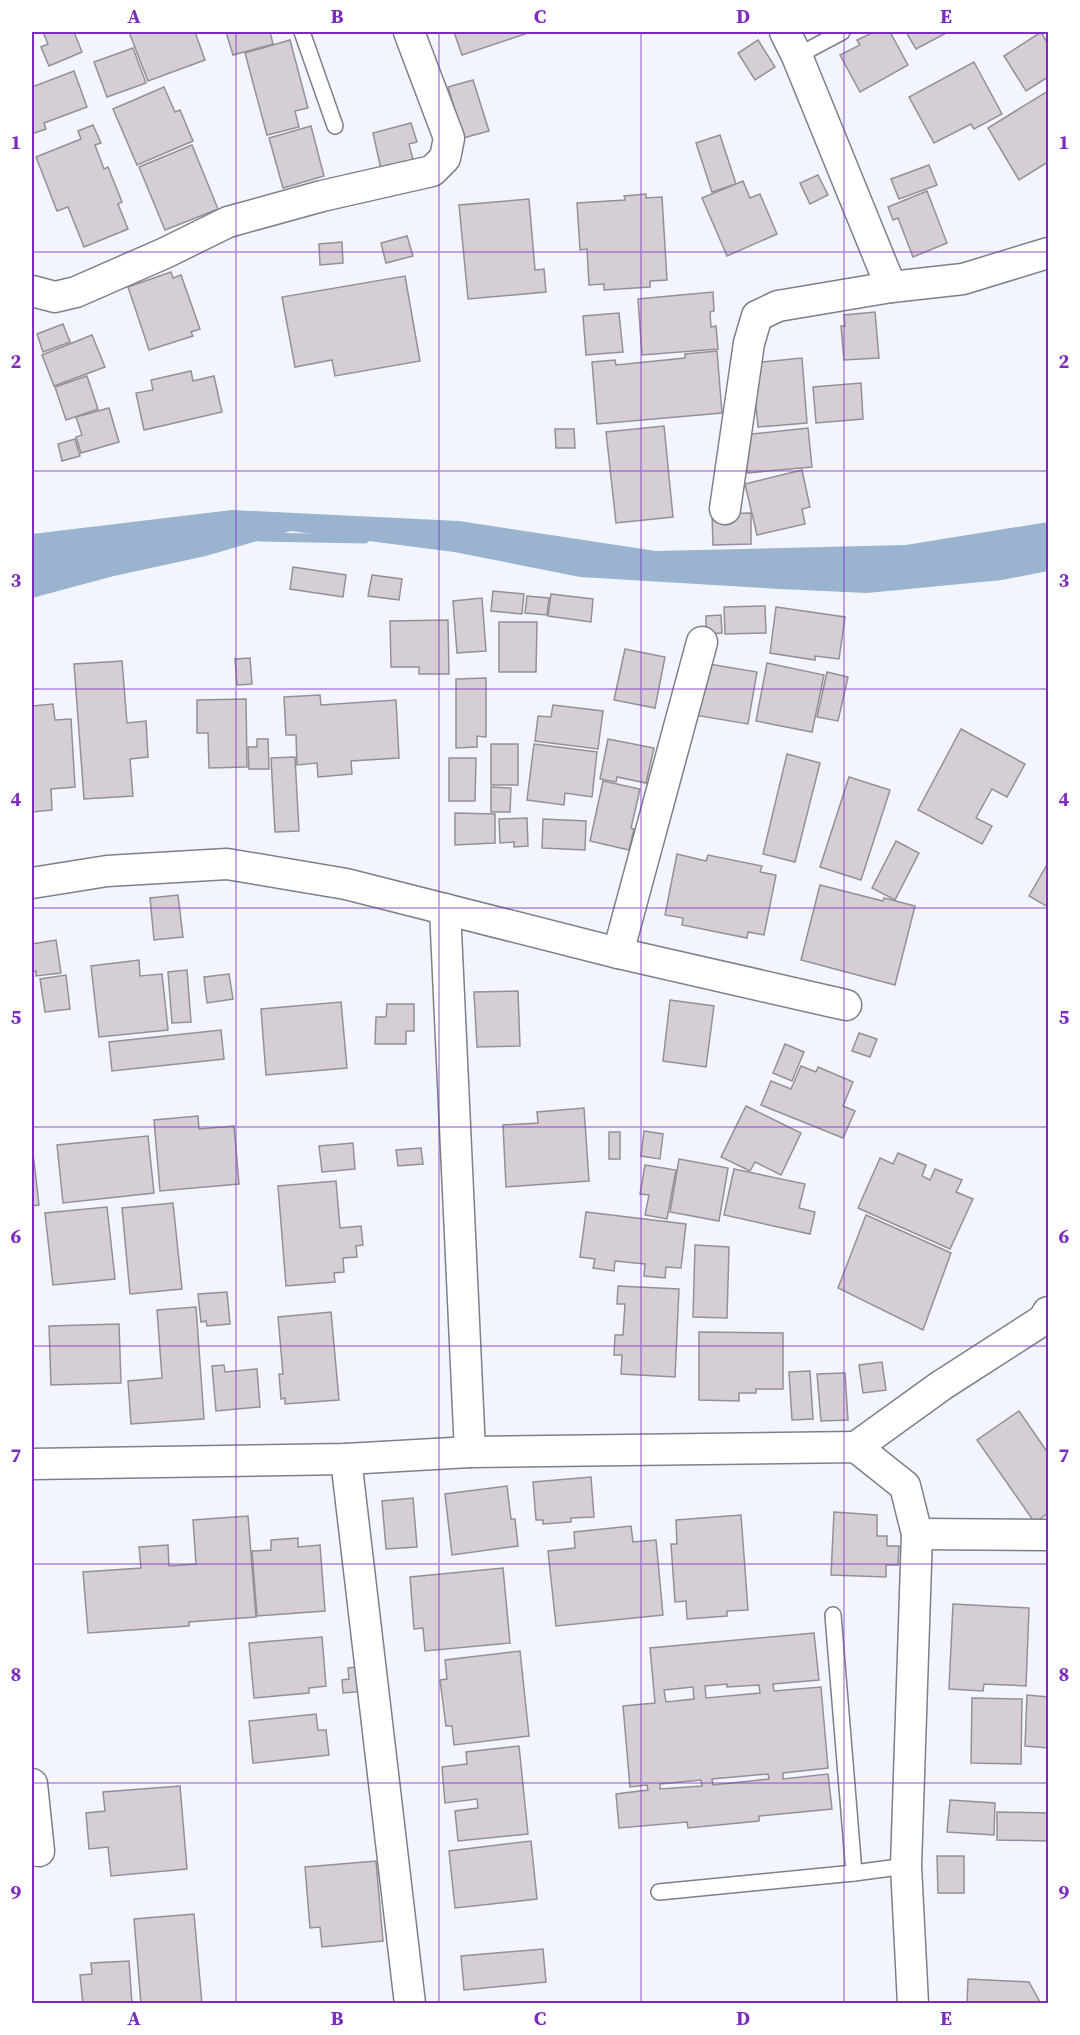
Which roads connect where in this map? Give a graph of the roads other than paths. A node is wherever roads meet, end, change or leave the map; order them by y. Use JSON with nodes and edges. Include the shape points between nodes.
{"nodes":[{"id":1,"x":302,"y":32,"type":"edge"},
{"id":2,"x":409,"y":32,"type":"edge"},
{"id":3,"x":842,"y":32,"type":"edge"},
{"id":4,"x":791,"y":44,"type":"edge"},
{"id":5,"x":335,"y":126,"type":"dead end"},
{"id":6,"x":1048,"y":253,"type":"edge"},
{"id":7,"x":891,"y":287,"type":"junction"},
{"id":8,"x":32,"y":291,"type":"edge"},
{"id":9,"x":725,"y":508,"type":"dead end"},
{"id":10,"x":702,"y":642,"type":"dead end"},
{"id":11,"x":32,"y":882,"type":"edge"},
{"id":12,"x":445,"y":909,"type":"junction"},
{"id":13,"x":618,"y":953,"type":"junction"},
{"id":14,"x":846,"y":1005,"type":"dead end"},
{"id":15,"x":1048,"y":1312,"type":"edge"},
{"id":16,"x":856,"y":1448,"type":"junction"},
{"id":17,"x":470,"y":1452,"type":"junction"},
{"id":18,"x":346,"y":1459,"type":"junction"},
{"id":19,"x":32,"y":1464,"type":"edge"},
{"id":20,"x":917,"y":1534,"type":"junction"},
{"id":21,"x":1048,"y":1535,"type":"edge"},
{"id":22,"x":834,"y":1615,"type":"dead end"},
{"id":23,"x":32,"y":1784,"type":"edge"},
{"id":24,"x":39,"y":1851,"type":"dead end"},
{"id":25,"x":906,"y":1866,"type":"junction"},
{"id":26,"x":854,"y":1873,"type":"junction"},
{"id":27,"x":659,"y":1892,"type":"dead end"},
{"id":28,"x":410,"y":2004,"type":"edge"},
{"id":29,"x":913,"y":2004,"type":"edge"}],
"edges":[{"from":1,"to":5,"type":"lane"},
{"from":2,"to":8,"type":"street","via":[[449,138],[445,158],[432,171],[228,222],[76,292],[55,297]]},
{"from":3,"to":4,"type":"lane"},
{"from":4,"to":7,"type":"street"},
{"from":6,"to":7,"type":"street","via":[[963,279]]},
{"from":7,"to":9,"type":"street","via":[[778,306],[757,316],[749,343]]},
{"from":10,"to":13,"type":"street"},
{"from":11,"to":12,"type":"street","via":[[107,871],[227,864],[346,884]]},
{"from":12,"to":13,"type":"street"},
{"from":12,"to":17,"type":"street"},
{"from":13,"to":14,"type":"street"},
{"from":15,"to":16,"type":"street","via":[[1043,1320],[942,1385]]},
{"from":16,"to":17,"type":"street"},
{"from":16,"to":20,"type":"street","via":[[905,1486]]},
{"from":17,"to":18,"type":"street"},
{"from":18,"to":19,"type":"street"},
{"from":18,"to":28,"type":"street"},
{"from":20,"to":21,"type":"street"},
{"from":20,"to":25,"type":"street"},
{"from":22,"to":26,"type":"lane"},
{"from":23,"to":24,"type":"street"},
{"from":25,"to":26,"type":"lane"},
{"from":25,"to":29,"type":"street"},
{"from":26,"to":27,"type":"lane"}]}
